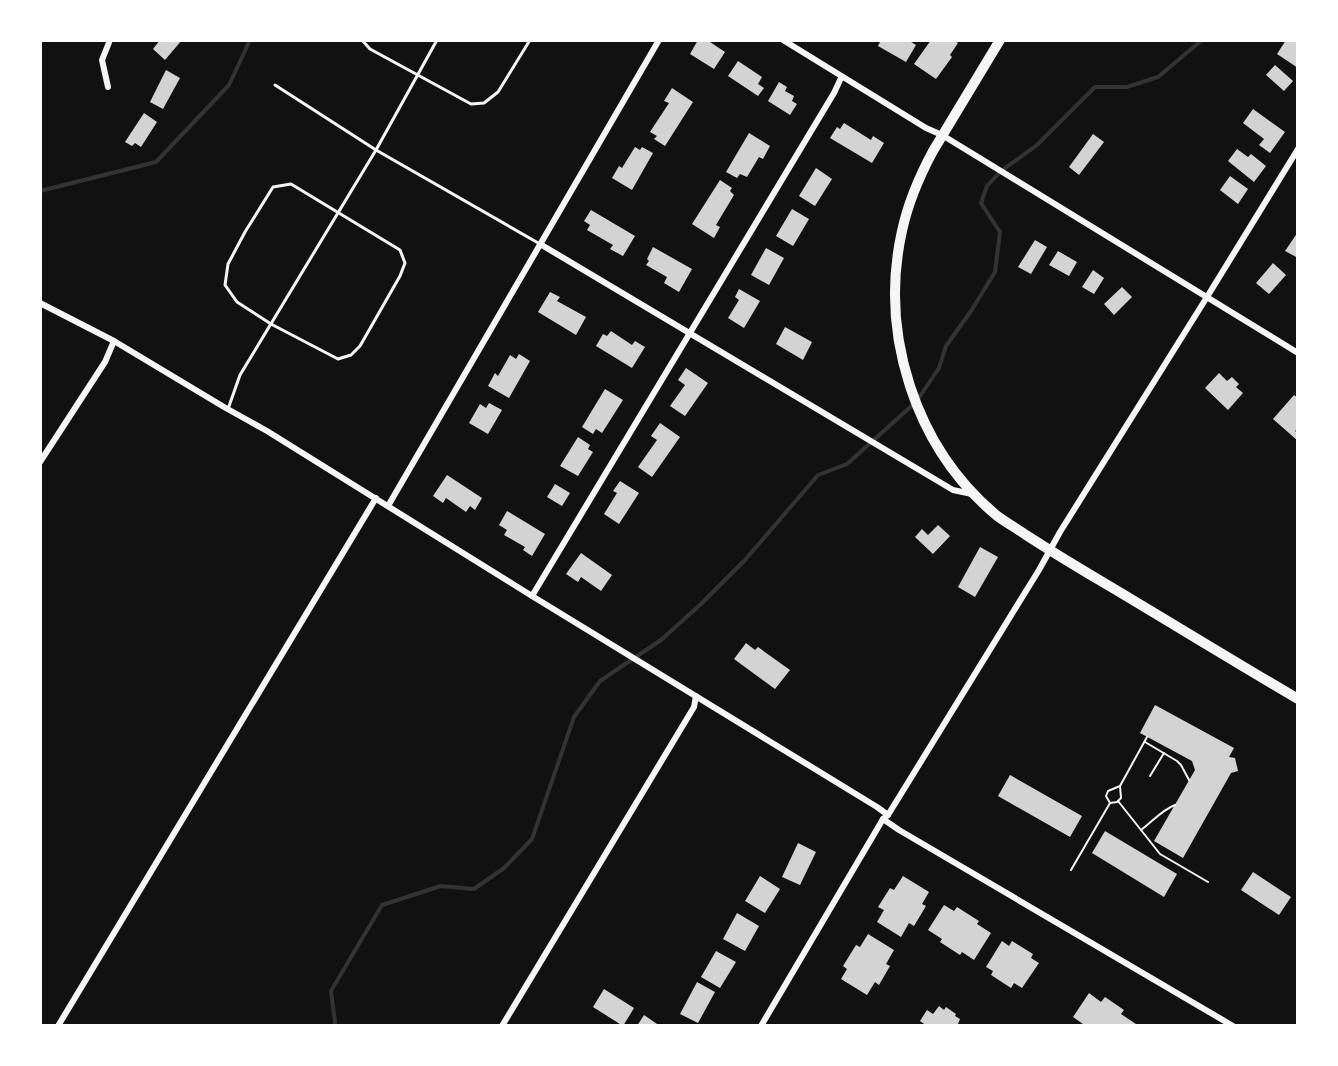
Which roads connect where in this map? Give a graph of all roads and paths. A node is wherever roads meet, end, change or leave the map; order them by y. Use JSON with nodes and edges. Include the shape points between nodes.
{"nodes":[{"id":1,"x":110,"y":40,"type":"edge"},
{"id":2,"x":362,"y":40,"type":"edge"},
{"id":3,"x":438,"y":40,"type":"edge"},
{"id":4,"x":530,"y":40,"type":"edge"},
{"id":5,"x":659,"y":40,"type":"edge"},
{"id":6,"x":783,"y":40,"type":"edge"},
{"id":7,"x":1000,"y":40,"type":"edge"},
{"id":8,"x":418,"y":76,"type":"junction"},
{"id":9,"x":842,"y":78,"type":"junction"},
{"id":10,"x":275,"y":85,"type":"dead end"},
{"id":11,"x":108,"y":87,"type":"dead end"},
{"id":12,"x":942,"y":135,"type":"junction"},
{"id":13,"x":1298,"y":149,"type":"edge"},
{"id":14,"x":376,"y":150,"type":"junction"},
{"id":15,"x":338,"y":213,"type":"junction"},
{"id":16,"x":540,"y":244,"type":"junction"},
{"id":17,"x":1207,"y":297,"type":"junction"},
{"id":18,"x":40,"y":303,"type":"edge"},
{"id":19,"x":271,"y":324,"type":"junction"},
{"id":20,"x":690,"y":334,"type":"junction"},
{"id":21,"x":114,"y":341,"type":"junction"},
{"id":22,"x":1298,"y":353,"type":"edge"},
{"id":23,"x":228,"y":409,"type":"junction"},
{"id":24,"x":40,"y":462,"type":"edge"},
{"id":25,"x":975,"y":495,"type":"junction"},
{"id":26,"x":376,"y":498,"type":"junction"},
{"id":27,"x":388,"y":506,"type":"junction"},
{"id":28,"x":1049,"y":550,"type":"junction"},
{"id":29,"x":532,"y":596,"type":"junction"},
{"id":30,"x":696,"y":696,"type":"junction"},
{"id":31,"x":1298,"y":699,"type":"edge"},
{"id":32,"x":1147,"y":737,"type":"dead end"},
{"id":33,"x":1145,"y":742,"type":"junction"},
{"id":34,"x":1164,"y":753,"type":"junction"},
{"id":35,"x":1150,"y":776,"type":"dead end"},
{"id":36,"x":1189,"y":780,"type":"dead end"},
{"id":37,"x":1120,"y":786,"type":"junction"},
{"id":38,"x":1118,"y":801,"type":"junction"},
{"id":39,"x":1110,"y":803,"type":"junction"},
{"id":40,"x":1175,"y":805,"type":"dead end"},
{"id":41,"x":886,"y":817,"type":"junction"},
{"id":42,"x":1141,"y":830,"type":"junction"},
{"id":43,"x":1071,"y":870,"type":"dead end"},
{"id":44,"x":1208,"y":882,"type":"dead end"},
{"id":45,"x":58,"y":1026,"type":"edge"},
{"id":46,"x":502,"y":1026,"type":"edge"},
{"id":47,"x":761,"y":1026,"type":"edge"},
{"id":48,"x":1233,"y":1026,"type":"edge"}],
"edges":[{"from":1,"to":11,"type":"street","via":[[102,60]]},
{"from":2,"to":8,"type":"lane","via":[[370,49]]},
{"from":3,"to":8,"type":"lane"},
{"from":4,"to":8,"type":"lane","via":[[498,92],[484,104],[471,104]]},
{"from":5,"to":16,"type":"street"},
{"from":6,"to":9,"type":"street"},
{"from":7,"to":12,"type":"main road"},
{"from":8,"to":14,"type":"lane"},
{"from":9,"to":12,"type":"street"},
{"from":9,"to":20,"type":"street"},
{"from":10,"to":14,"type":"lane"},
{"from":12,"to":17,"type":"street"},
{"from":12,"to":25,"type":"main road","via":[[916,185],[902,232],[896,283],[897,328],[909,383],[924,421],[948,463]]},
{"from":13,"to":17,"type":"street"},
{"from":14,"to":15,"type":"lane"},
{"from":14,"to":16,"type":"lane"},
{"from":15,"to":19,"type":"lane"},
{"from":15,"to":19,"type":"lane","via":[[291,184],[273,187],[244,232],[228,264],[225,285],[237,302]]},
{"from":15,"to":19,"type":"lane","via":[[400,250],[405,263],[360,346],[351,355],[338,359]]},
{"from":16,"to":20,"type":"street"},
{"from":16,"to":27,"type":"street"},
{"from":17,"to":22,"type":"street"},
{"from":17,"to":28,"type":"street"},
{"from":18,"to":21,"type":"street"},
{"from":19,"to":23,"type":"lane","via":[[240,375]]},
{"from":20,"to":25,"type":"street","via":[[953,490]]},
{"from":20,"to":29,"type":"street"},
{"from":21,"to":23,"type":"street"},
{"from":21,"to":24,"type":"street","via":[[105,362]]},
{"from":23,"to":26,"type":"street"},
{"from":25,"to":28,"type":"main road","via":[[996,515]]},
{"from":26,"to":27,"type":"street"},
{"from":26,"to":45,"type":"street"},
{"from":27,"to":29,"type":"street"},
{"from":28,"to":31,"type":"main road"},
{"from":28,"to":41,"type":"street"},
{"from":29,"to":30,"type":"street"},
{"from":30,"to":41,"type":"street"},
{"from":30,"to":46,"type":"street","via":[[694,707]]},
{"from":32,"to":33,"type":"path"},
{"from":33,"to":34,"type":"path"},
{"from":33,"to":37,"type":"path"},
{"from":34,"to":35,"type":"path"},
{"from":34,"to":36,"type":"path","via":[[1178,761]]},
{"from":37,"to":38,"type":"path"},
{"from":37,"to":39,"type":"path","via":[[1108,791]]},
{"from":38,"to":39,"type":"path"},
{"from":38,"to":42,"type":"path"},
{"from":39,"to":43,"type":"path"},
{"from":40,"to":42,"type":"path","via":[[1164,809]]},
{"from":41,"to":47,"type":"street"},
{"from":41,"to":48,"type":"street","via":[[899,830]]},
{"from":42,"to":44,"type":"path","via":[[1160,854]]}]}
